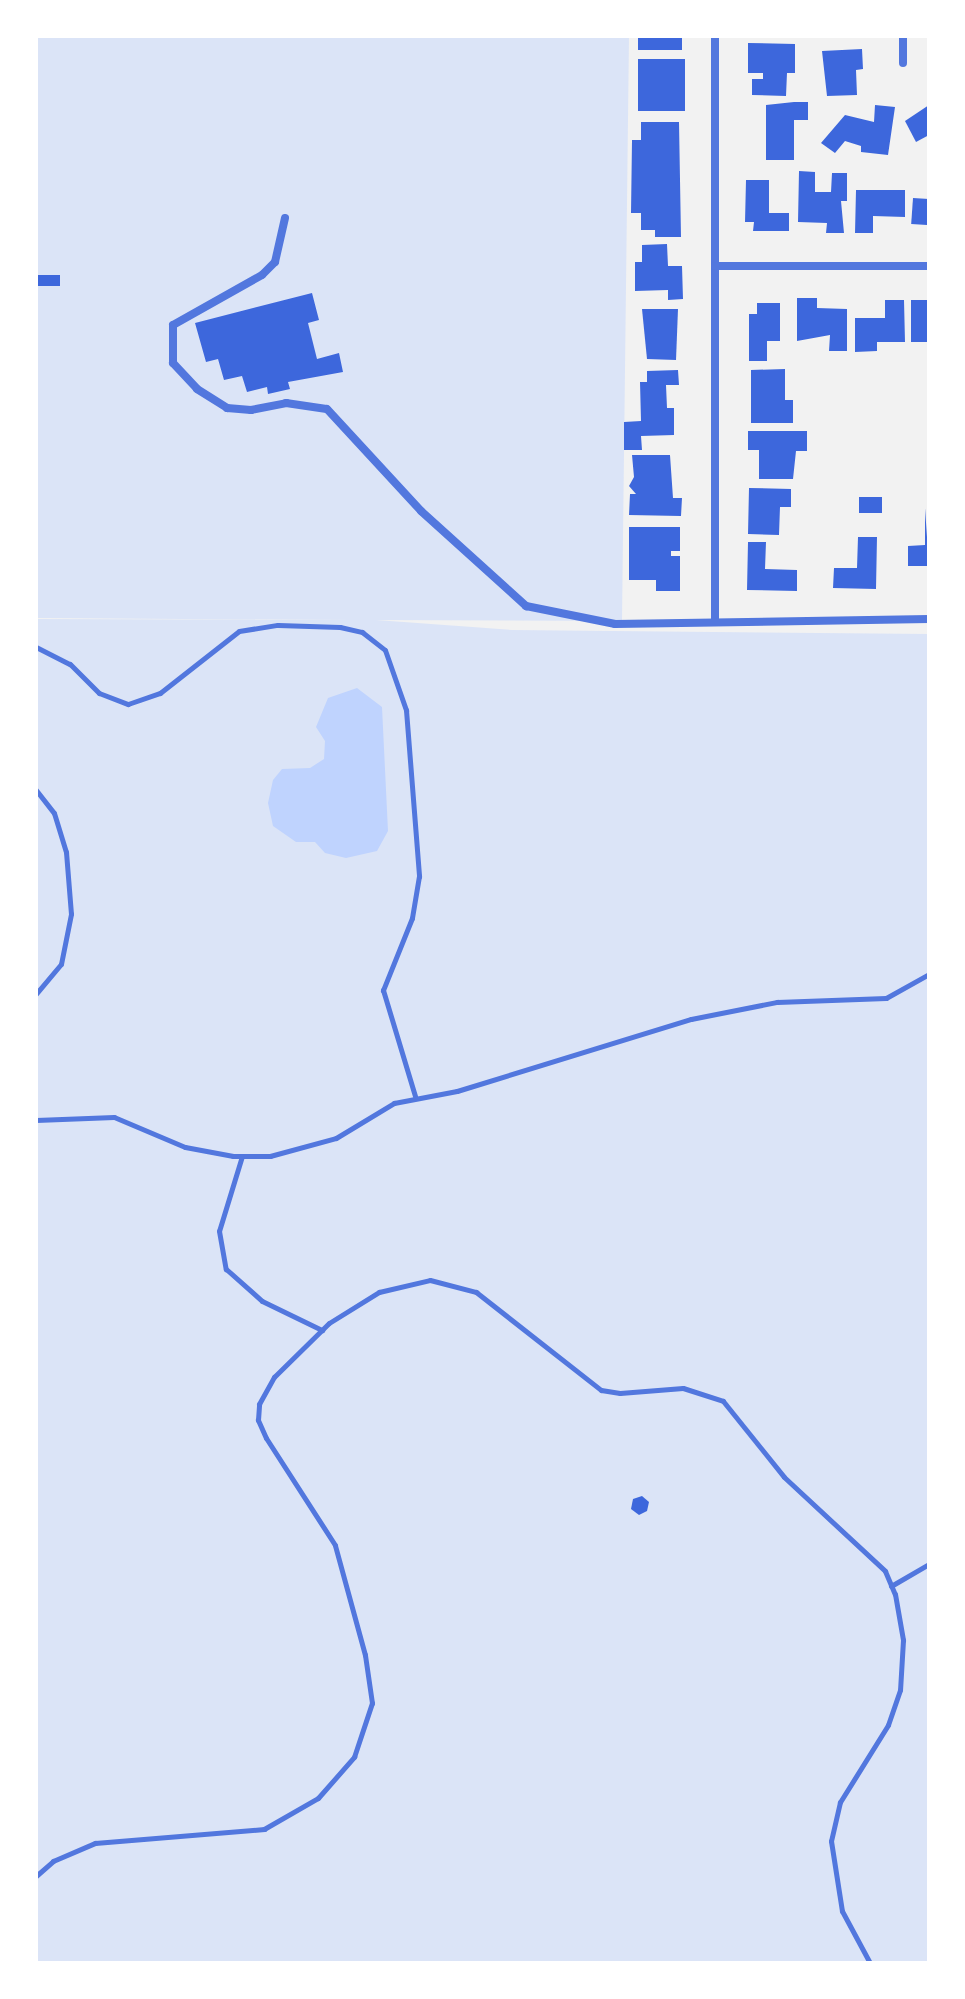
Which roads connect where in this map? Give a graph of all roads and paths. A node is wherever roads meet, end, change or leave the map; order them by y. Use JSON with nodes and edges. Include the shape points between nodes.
{"nodes":[{"id":1,"x":715,"y":36,"type":"edge"},
{"id":2,"x":903,"y":36,"type":"edge"},
{"id":3,"x":903,"y":63,"type":"dead end"},
{"id":4,"x":285,"y":218,"type":"dead end"},
{"id":5,"x":715,"y":266,"type":"junction"},
{"id":6,"x":929,"y":266,"type":"edge"},
{"id":7,"x":929,"y":619,"type":"edge"},
{"id":8,"x":715,"y":622,"type":"junction"},
{"id":9,"x":36,"y":647,"type":"edge"},
{"id":10,"x":36,"y":790,"type":"edge"},
{"id":11,"x":929,"y":974,"type":"edge"},
{"id":12,"x":36,"y":994,"type":"edge"},
{"id":13,"x":415,"y":1096,"type":"junction"},
{"id":14,"x":36,"y":1120,"type":"edge"},
{"id":15,"x":242,"y":1156,"type":"junction"},
{"id":16,"x":322,"y":1330,"type":"junction"},
{"id":17,"x":929,"y":1564,"type":"edge"},
{"id":18,"x":891,"y":1586,"type":"junction"},
{"id":19,"x":36,"y":1876,"type":"edge"},
{"id":20,"x":870,"y":1963,"type":"edge"}],
"edges":[{"from":1,"to":5,"type":"street"},
{"from":2,"to":3,"type":"street"},
{"from":4,"to":8,"type":"street","via":[[275,262],[262,275],[173,325],[173,363],[197,389],[227,408],[251,410],[286,403],[327,409],[421,511],[526,606],[615,624]]},
{"from":5,"to":6,"type":"street"},
{"from":5,"to":8,"type":"street"},
{"from":7,"to":8,"type":"street"},
{"from":9,"to":13,"type":"lane","via":[[70,664],[99,693],[128,704],[160,693],[239,631],[278,625],[340,627],[362,632],[385,650],[406,710],[419,876],[412,918],[383,990]]},
{"from":10,"to":12,"type":"lane","via":[[54,813],[66,852],[71,914],[61,964]]},
{"from":11,"to":13,"type":"lane","via":[[886,998],[777,1002],[712,1014],[457,1091]]},
{"from":13,"to":15,"type":"lane","via":[[372,1114],[336,1138],[270,1156]]},
{"from":14,"to":15,"type":"lane","via":[[114,1117],[185,1147]]},
{"from":15,"to":16,"type":"lane","via":[[219,1231],[226,1269],[262,1301]]},
{"from":16,"to":18,"type":"lane","via":[[379,1292],[405,1282],[454,1283],[521,1322],[601,1390],[704,1391],[736,1411],[784,1477],[861,1546]]},
{"from":16,"to":19,"type":"lane","via":[[266,1387],[258,1420],[280,1465],[335,1545],[365,1655],[372,1703],[354,1757],[318,1798],[264,1829],[95,1843],[53,1861]]},
{"from":17,"to":18,"type":"lane"},
{"from":18,"to":20,"type":"lane","via":[[903,1640],[900,1690],[888,1725],[840,1802],[831,1841],[842,1911]]}]}
